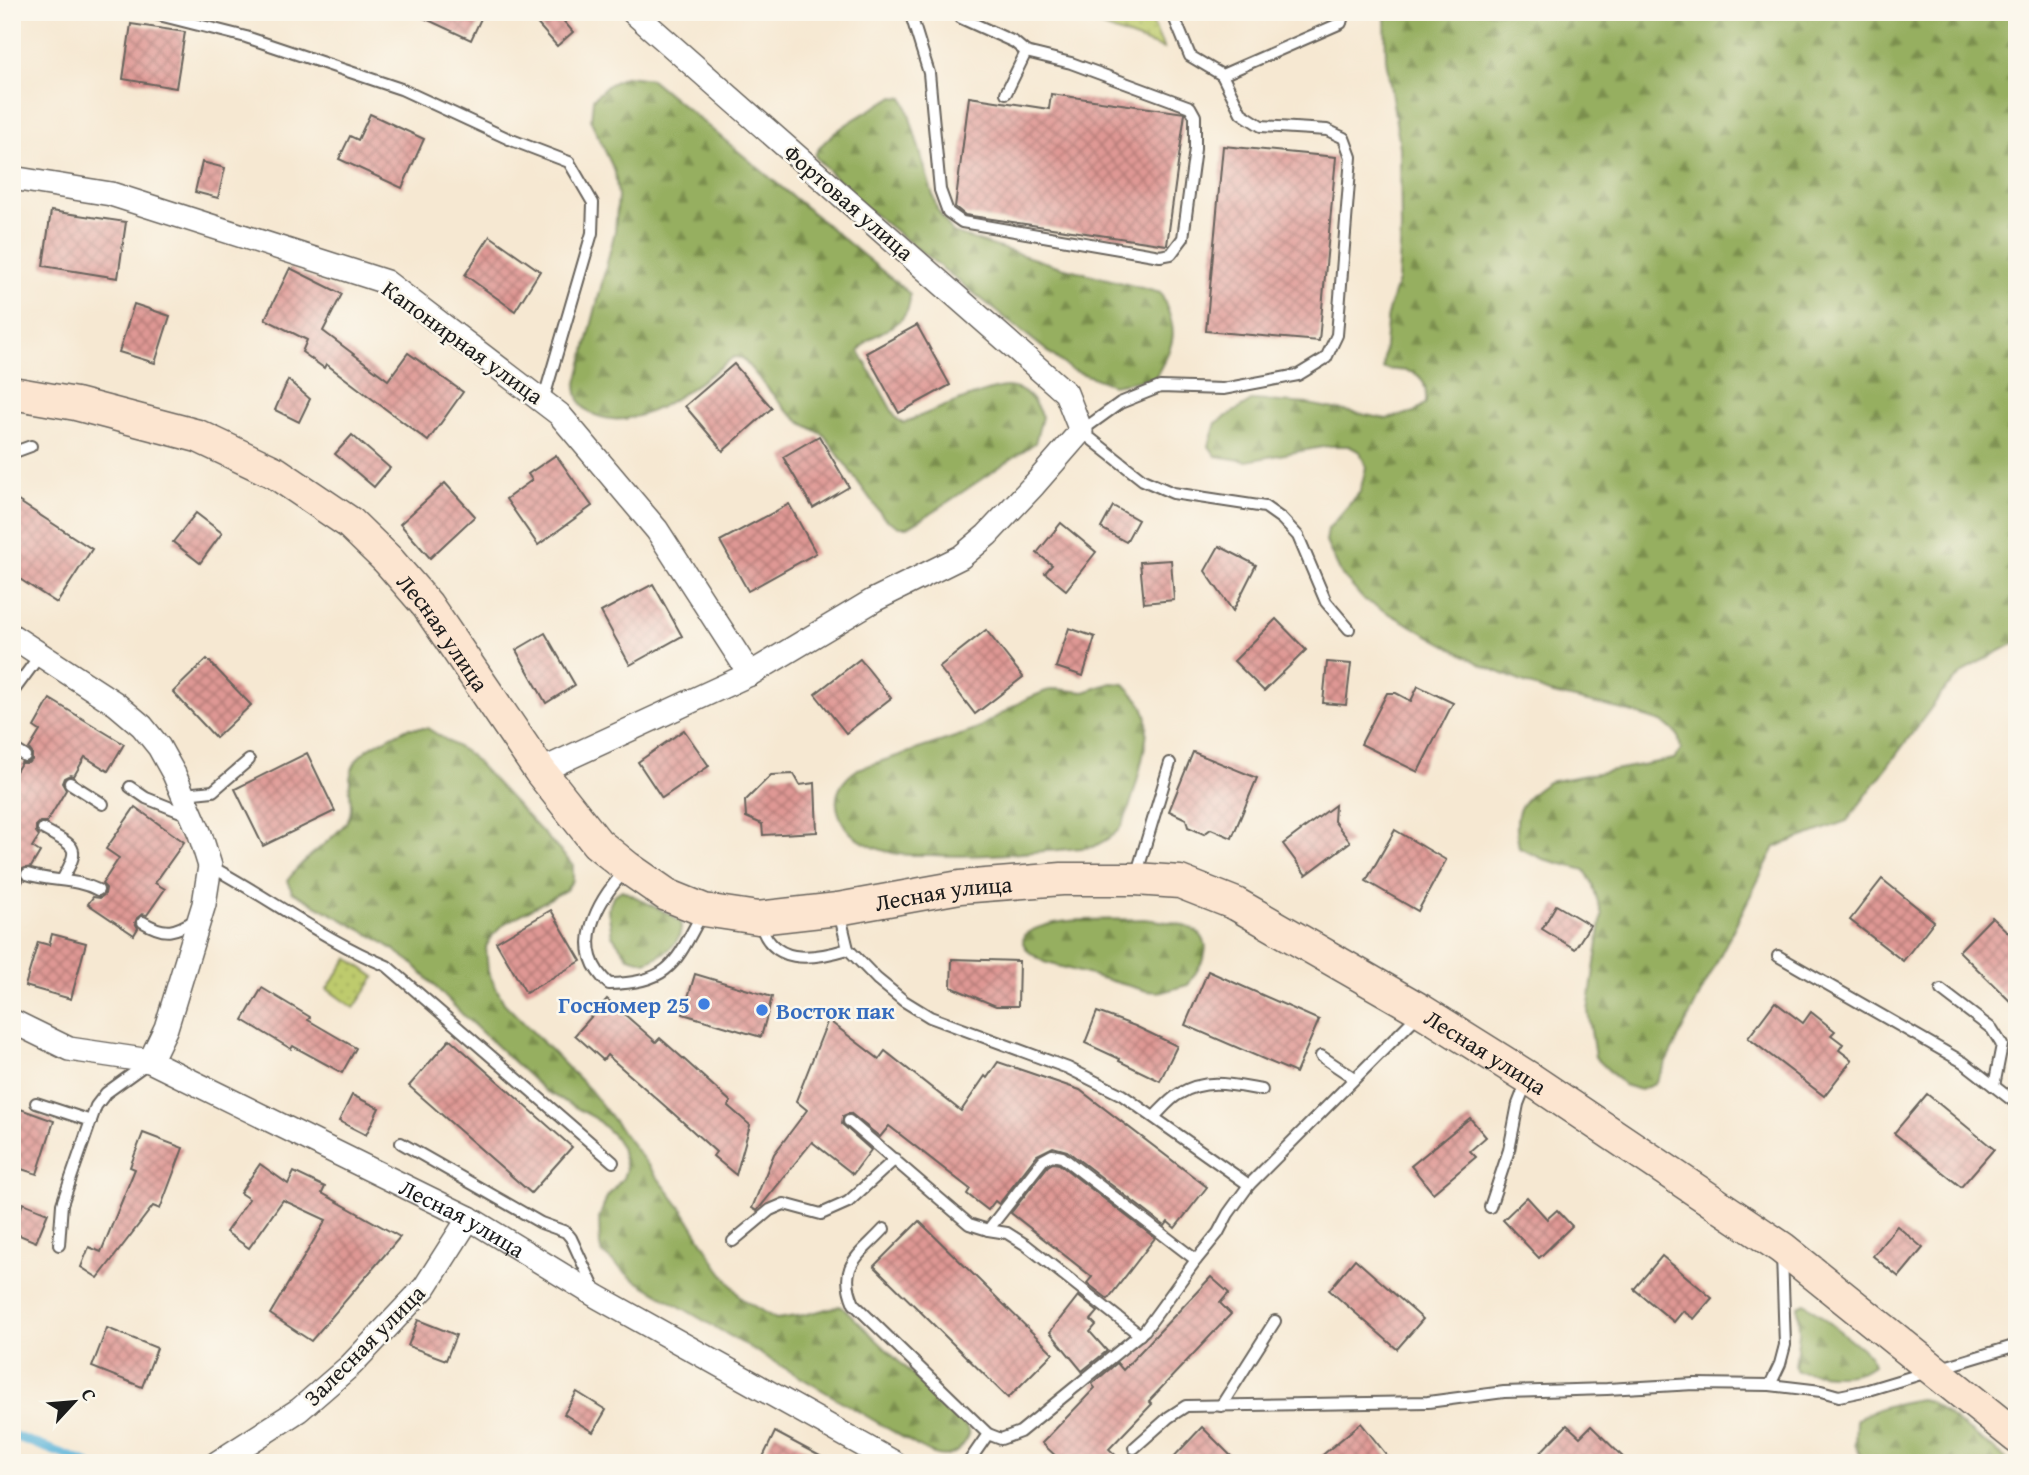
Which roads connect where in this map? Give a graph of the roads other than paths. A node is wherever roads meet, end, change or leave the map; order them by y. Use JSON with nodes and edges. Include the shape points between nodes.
{"nodes":[{"id":1,"x":147,"y":12,"type":"edge"},
{"id":2,"x":633,"y":12,"type":"edge"},
{"id":3,"x":910,"y":12,"type":"edge"},
{"id":4,"x":1172,"y":12,"type":"edge"},
{"id":5,"x":1344,"y":12,"type":"edge"},
{"id":6,"x":961,"y":18,"type":"dead end"},
{"id":7,"x":1026,"y":52,"type":"junction"},
{"id":8,"x":1222,"y":75,"type":"junction"},
{"id":9,"x":1006,"y":93,"type":"dead end"},
{"id":10,"x":12,"y":178,"type":"edge"},
{"id":11,"x":12,"y":393,"type":"edge"},
{"id":12,"x":543,"y":401,"type":"junction"},
{"id":13,"x":1081,"y":431,"type":"junction"},
{"id":14,"x":31,"y":446,"type":"dead end"},
{"id":15,"x":12,"y":453,"type":"edge"},
{"id":16,"x":1349,"y":629,"type":"dead end"},
{"id":17,"x":12,"y":636,"type":"edge"},
{"id":18,"x":40,"y":655,"type":"junction"},
{"id":19,"x":750,"y":674,"type":"junction"},
{"id":20,"x":12,"y":692,"type":"edge"},
{"id":21,"x":12,"y":748,"type":"edge"},
{"id":22,"x":25,"y":756,"type":"dead end"},
{"id":23,"x":249,"y":760,"type":"dead end"},
{"id":24,"x":1170,"y":763,"type":"dead end"},
{"id":25,"x":540,"y":771,"type":"junction"},
{"id":26,"x":70,"y":783,"type":"dead end"},
{"id":27,"x":130,"y":788,"type":"dead end"},
{"id":28,"x":184,"y":794,"type":"junction"},
{"id":29,"x":103,"y":804,"type":"dead end"},
{"id":30,"x":193,"y":817,"type":"junction"},
{"id":31,"x":43,"y":829,"type":"dead end"},
{"id":32,"x":210,"y":866,"type":"junction"},
{"id":33,"x":628,"y":868,"type":"junction"},
{"id":34,"x":27,"y":874,"type":"dead end"},
{"id":35,"x":1135,"y":879,"type":"junction"},
{"id":36,"x":62,"y":880,"type":"junction"},
{"id":37,"x":98,"y":890,"type":"dead end"},
{"id":38,"x":838,"y":909,"type":"junction"},
{"id":39,"x":704,"y":910,"type":"junction"},
{"id":40,"x":200,"y":918,"type":"junction"},
{"id":41,"x":758,"y":918,"type":"junction"},
{"id":42,"x":143,"y":922,"type":"dead end"},
{"id":43,"x":848,"y":949,"type":"junction"},
{"id":44,"x":1778,"y":956,"type":"dead end"},
{"id":45,"x":1941,"y":990,"type":"dead end"},
{"id":46,"x":1422,"y":1011,"type":"junction"},
{"id":47,"x":12,"y":1021,"type":"edge"},
{"id":48,"x":1321,"y":1056,"type":"dead end"},
{"id":49,"x":150,"y":1062,"type":"junction"},
{"id":50,"x":1354,"y":1078,"type":"junction"},
{"id":51,"x":1528,"y":1078,"type":"junction"},
{"id":52,"x":1994,"y":1086,"type":"junction"},
{"id":53,"x":1262,"y":1090,"type":"dead end"},
{"id":54,"x":36,"y":1103,"type":"dead end"},
{"id":55,"x":2017,"y":1104,"type":"edge"},
{"id":56,"x":1154,"y":1117,"type":"junction"},
{"id":57,"x":91,"y":1121,"type":"junction"},
{"id":58,"x":849,"y":1121,"type":"dead end"},
{"id":59,"x":401,"y":1143,"type":"dead end"},
{"id":60,"x":895,"y":1159,"type":"junction"},
{"id":61,"x":613,"y":1162,"type":"dead end"},
{"id":62,"x":1249,"y":1185,"type":"junction"},
{"id":63,"x":1490,"y":1207,"type":"dead end"},
{"id":64,"x":469,"y":1218,"type":"junction"},
{"id":65,"x":884,"y":1229,"type":"dead end"},
{"id":66,"x":988,"y":1230,"type":"junction"},
{"id":67,"x":733,"y":1241,"type":"dead end"},
{"id":68,"x":59,"y":1245,"type":"dead end"},
{"id":69,"x":1782,"y":1248,"type":"junction"},
{"id":70,"x":1196,"y":1260,"type":"junction"},
{"id":71,"x":597,"y":1297,"type":"junction"},
{"id":72,"x":1275,"y":1321,"type":"dead end"},
{"id":73,"x":1140,"y":1335,"type":"junction"},
{"id":74,"x":2017,"y":1345,"type":"edge"},
{"id":75,"x":1935,"y":1371,"type":"junction"},
{"id":76,"x":1770,"y":1385,"type":"junction"},
{"id":77,"x":1221,"y":1406,"type":"junction"},
{"id":78,"x":988,"y":1434,"type":"junction"},
{"id":79,"x":2017,"y":1437,"type":"edge"},
{"id":80,"x":1134,"y":1448,"type":"dead end"},
{"id":81,"x":241,"y":1456,"type":"edge"},
{"id":82,"x":218,"y":1463,"type":"edge"},
{"id":83,"x":895,"y":1463,"type":"edge"},
{"id":84,"x":968,"y":1463,"type":"edge"}],
"edges":[{"from":1,"to":12,"type":"lane","via":[[246,37],[401,89],[569,162],[593,203],[592,233]]},
{"from":2,"to":13,"type":"street","name":"Фортовая улица","via":[[1066,393]]},
{"from":3,"to":7,"type":"lane","via":[[929,73],[940,190],[953,218],[1147,254],[1171,254],[1183,238],[1195,149],[1195,116],[1190,107],[1070,63]]},
{"from":4,"to":8,"type":"lane","via":[[1190,56]]},
{"from":5,"to":8,"type":"lane","via":[[1341,23]]},
{"from":6,"to":7,"type":"lane","via":[[1014,41]]},
{"from":7,"to":9,"type":"lane"},
{"from":8,"to":13,"type":"lane","via":[[1241,113],[1262,126],[1328,130],[1344,138],[1351,158],[1337,335],[1326,358],[1298,375],[1223,389],[1160,387],[1120,403]]},
{"from":10,"to":12,"type":"street","name":"Капонирная улица","via":[[111,194],[386,282]]},
{"from":11,"to":25,"type":"main road","name":"Лесная улица","via":[[76,404],[198,436],[276,473],[350,523],[427,605]]},
{"from":12,"to":19,"type":"street","name":"Капонирная улица","via":[[657,530]]},
{"from":13,"to":16,"type":"lane","via":[[1143,480],[1161,488],[1265,507],[1282,519],[1297,536],[1326,601]]},
{"from":13,"to":19,"type":"street","via":[[987,535],[961,557],[874,600]]},
{"from":14,"to":15,"type":"lane"},
{"from":17,"to":18,"type":"street"},
{"from":18,"to":20,"type":"lane"},
{"from":18,"to":28,"type":"street","via":[[142,726]]},
{"from":19,"to":25,"type":"street"},
{"from":21,"to":22,"type":"lane"},
{"from":23,"to":28,"type":"lane","via":[[213,792]]},
{"from":24,"to":35,"type":"lane"},
{"from":25,"to":33,"type":"main road","name":"Лесная улица","via":[[597,842]]},
{"from":26,"to":29,"type":"lane"},
{"from":27,"to":30,"type":"lane"},
{"from":28,"to":30,"type":"street"},
{"from":30,"to":32,"type":"street"},
{"from":31,"to":36,"type":"lane","via":[[75,852]]},
{"from":32,"to":40,"type":"street"},
{"from":32,"to":61,"type":"lane","via":[[387,967]]},
{"from":33,"to":39,"type":"main road","name":"Лесная улица","via":[[667,895]]},
{"from":33,"to":39,"type":"lane","via":[[608,889],[589,937],[599,975],[609,984],[653,979],[665,971],[679,956]]},
{"from":34,"to":36,"type":"lane"},
{"from":35,"to":38,"type":"main road","name":"Лесная улица","via":[[960,887]]},
{"from":35,"to":46,"type":"main road","name":"Лесная улица","via":[[1180,882],[1236,904]]},
{"from":36,"to":37,"type":"lane"},
{"from":38,"to":41,"type":"main road","name":"Лесная улица"},
{"from":38,"to":43,"type":"lane"},
{"from":39,"to":41,"type":"main road","name":"Лесная улица"},
{"from":40,"to":42,"type":"lane","via":[[169,932]]},
{"from":40,"to":49,"type":"street","via":[[166,1028]]},
{"from":41,"to":43,"type":"lane","via":[[763,935],[784,954],[821,957]]},
{"from":43,"to":56,"type":"lane","via":[[877,979],[930,1017],[1068,1069],[1122,1095]]},
{"from":44,"to":52,"type":"lane","via":[[1964,1062]]},
{"from":45,"to":52,"type":"lane","via":[[1992,1029],[2002,1045]]},
{"from":46,"to":50,"type":"lane"},
{"from":46,"to":51,"type":"main road","name":"Лесная улица"},
{"from":47,"to":49,"type":"street","name":"Лесная улица","via":[[69,1049]]},
{"from":48,"to":50,"type":"lane"},
{"from":49,"to":57,"type":"lane","via":[[106,1093]]},
{"from":49,"to":64,"type":"street","name":"Лесная улица"},
{"from":50,"to":62,"type":"lane"},
{"from":51,"to":63,"type":"lane"},
{"from":51,"to":69,"type":"main road","name":"Лесная улица"},
{"from":52,"to":55,"type":"lane"},
{"from":53,"to":56,"type":"lane","via":[[1221,1082],[1198,1086],[1178,1094]]},
{"from":54,"to":57,"type":"lane"},
{"from":56,"to":62,"type":"lane"},
{"from":57,"to":68,"type":"lane","via":[[62,1204]]},
{"from":58,"to":60,"type":"lane"},
{"from":59,"to":71,"type":"lane","via":[[541,1223],[566,1232]]},
{"from":60,"to":66,"type":"lane","via":[[969,1224]]},
{"from":60,"to":67,"type":"lane","via":[[848,1202],[821,1214],[784,1205],[770,1210]]},
{"from":62,"to":70,"type":"lane"},
{"from":64,"to":71,"type":"street","name":"Лесная улица"},
{"from":64,"to":81,"type":"street","name":"Залесная улица","via":[[425,1287],[393,1324]]},
{"from":65,"to":78,"type":"lane","via":[[846,1276],[855,1304]]},
{"from":66,"to":70,"type":"lane","via":[[1043,1160],[1052,1155],[1062,1157]]},
{"from":66,"to":73,"type":"lane","via":[[1007,1233],[1026,1245]]},
{"from":69,"to":75,"type":"main road","name":"Лесная улица"},
{"from":69,"to":76,"type":"lane","via":[[1785,1345]]},
{"from":70,"to":73,"type":"lane"},
{"from":71,"to":83,"type":"street","name":"Лесная улица"},
{"from":72,"to":77,"type":"lane"},
{"from":73,"to":78,"type":"lane","via":[[1020,1432],[1002,1439]]},
{"from":74,"to":75,"type":"lane"},
{"from":75,"to":76,"type":"lane","via":[[1839,1396]]},
{"from":75,"to":79,"type":"main road","name":"Лесная улица"},
{"from":76,"to":77,"type":"lane","via":[[1693,1384],[1504,1392],[1428,1402]]},
{"from":77,"to":80,"type":"lane","via":[[1186,1406]]},
{"from":78,"to":84,"type":"lane"},
{"from":81,"to":82,"type":"street","name":"Залесная улица"}]}
